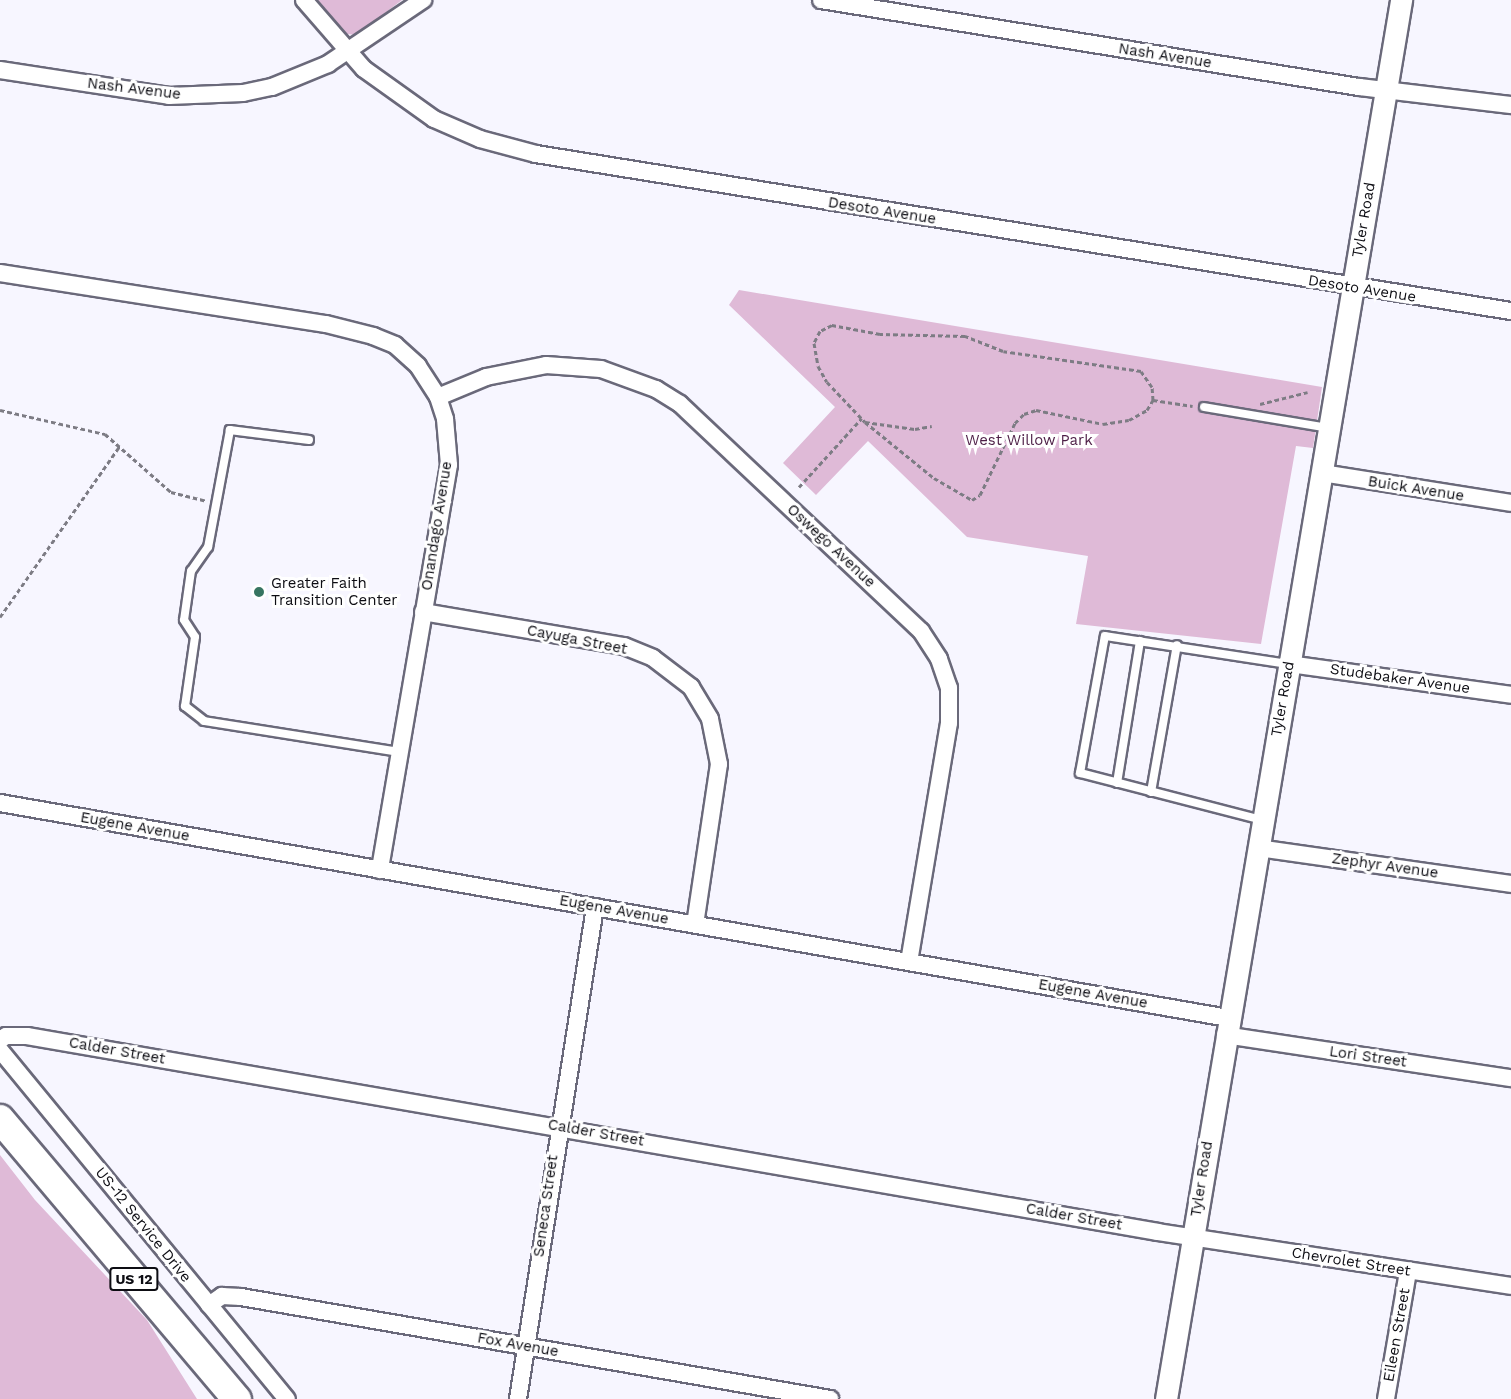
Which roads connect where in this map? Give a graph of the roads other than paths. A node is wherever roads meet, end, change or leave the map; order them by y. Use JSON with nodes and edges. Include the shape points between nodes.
{"nodes":[{"id":1,"x":304,"y":0,"type":"edge"},
{"id":2,"x":423,"y":0,"type":"edge"},
{"id":3,"x":821,"y":0,"type":"edge"},
{"id":4,"x":1401,"y":0,"type":"edge"},
{"id":5,"x":348,"y":53,"type":"junction"},
{"id":6,"x":0,"y":70,"type":"edge"},
{"id":7,"x":1386,"y":89,"type":"junction"},
{"id":8,"x":1511,"y":105,"type":"edge"},
{"id":9,"x":0,"y":273,"type":"edge"},
{"id":10,"x":1352,"y":288,"type":"junction"},
{"id":11,"x":1511,"y":311,"type":"edge"},
{"id":12,"x":438,"y":397,"type":"junction"},
{"id":13,"x":1204,"y":407,"type":"road end"},
{"id":14,"x":1329,"y":428,"type":"junction"},
{"id":15,"x":309,"y":440,"type":"dead end"},
{"id":16,"x":1322,"y":473,"type":"junction"},
{"id":17,"x":1511,"y":503,"type":"edge"},
{"id":18,"x":423,"y":612,"type":"junction"},
{"id":19,"x":1140,"y":640,"type":"junction"},
{"id":20,"x":1177,"y":645,"type":"junction"},
{"id":21,"x":1289,"y":664,"type":"junction"},
{"id":22,"x":1511,"y":695,"type":"edge"},
{"id":23,"x":399,"y":752,"type":"junction"},
{"id":24,"x":1117,"y":783,"type":"junction"},
{"id":25,"x":1151,"y":792,"type":"junction"},
{"id":26,"x":0,"y":803,"type":"edge"},
{"id":27,"x":1262,"y":820,"type":"junction"},
{"id":28,"x":1258,"y":848,"type":"junction"},
{"id":29,"x":380,"y":870,"type":"junction"},
{"id":30,"x":1511,"y":884,"type":"edge"},
{"id":31,"x":595,"y":906,"type":"junction"},
{"id":32,"x":695,"y":924,"type":"junction"},
{"id":33,"x":909,"y":961,"type":"junction"},
{"id":34,"x":1227,"y":1026,"type":"junction"},
{"id":35,"x":0,"y":1040,"type":"edge"},
{"id":36,"x":0,"y":1050,"type":"edge"},
{"id":37,"x":1511,"y":1078,"type":"edge"},
{"id":38,"x":0,"y":1119,"type":"edge"},
{"id":39,"x":558,"y":1127,"type":"junction"},
{"id":40,"x":1192,"y":1237,"type":"junction"},
{"id":41,"x":1408,"y":1271,"type":"junction"},
{"id":42,"x":1511,"y":1286,"type":"edge"},
{"id":43,"x":209,"y":1305,"type":"junction"},
{"id":44,"x":526,"y":1347,"type":"junction"},
{"id":45,"x":237,"y":1399,"type":"edge"},
{"id":46,"x":287,"y":1399,"type":"edge"},
{"id":47,"x":518,"y":1399,"type":"edge"},
{"id":48,"x":830,"y":1399,"type":"edge"},
{"id":49,"x":1166,"y":1399,"type":"edge"},
{"id":50,"x":1386,"y":1399,"type":"edge"}],
"edges":[{"from":1,"to":5,"type":"street","name":"Desoto Avenue"},
{"from":2,"to":5,"type":"street","name":"Nash Avenue"},
{"from":3,"to":7,"type":"street","name":"Nash Avenue"},
{"from":4,"to":7,"type":"street","name":"Tyler Road"},
{"from":5,"to":6,"type":"street","name":"Nash Avenue","via":[[272,87],[200,97],[169,96]]},
{"from":5,"to":10,"type":"street","name":"Desoto Avenue","via":[[434,119],[480,139],[536,154]]},
{"from":7,"to":8,"type":"street","name":"Nash Avenue"},
{"from":7,"to":10,"type":"street","name":"Tyler Road"},
{"from":9,"to":12,"type":"street","name":"Onandago Avenue","via":[[326,324],[373,336],[394,345],[418,366]]},
{"from":10,"to":11,"type":"street","name":"Desoto Avenue"},
{"from":10,"to":14,"type":"street","name":"Tyler Road"},
{"from":12,"to":18,"type":"street","name":"Onandago Avenue","via":[[445,419],[448,465]]},
{"from":12,"to":33,"type":"street","name":"Oswego Avenue","via":[[486,376],[546,364],[601,369],[656,389],[681,404],[921,631],[939,659],[949,688],[949,723]]},
{"from":13,"to":14,"type":"lane"},
{"from":14,"to":16,"type":"street","name":"Tyler Road"},
{"from":15,"to":23,"type":"lane","via":[[230,430],[208,547],[191,571],[184,620],[195,637],[185,706],[204,721]]},
{"from":16,"to":17,"type":"street","name":"Buick Avenue"},
{"from":16,"to":21,"type":"street","name":"Tyler Road"},
{"from":18,"to":23,"type":"street","name":"Onandago Avenue"},
{"from":18,"to":32,"type":"street","name":"Cayuga Street","via":[[624,646],[653,658],[692,687],[710,719],[719,764]]},
{"from":19,"to":20,"type":"lane"},
{"from":19,"to":24,"type":"lane"},
{"from":19,"to":24,"type":"lane","via":[[1105,636],[1080,773]]},
{"from":20,"to":21,"type":"lane"},
{"from":20,"to":25,"type":"lane"},
{"from":21,"to":22,"type":"street","name":"Studebaker Avenue"},
{"from":21,"to":27,"type":"street","name":"Tyler Road"},
{"from":23,"to":29,"type":"street","name":"Onandago Avenue"},
{"from":24,"to":25,"type":"lane"},
{"from":25,"to":27,"type":"lane"},
{"from":26,"to":29,"type":"street","name":"Eugene Avenue"},
{"from":27,"to":28,"type":"street","name":"Tyler Road"},
{"from":28,"to":30,"type":"street","name":"Zephyr Avenue"},
{"from":28,"to":34,"type":"street","name":"Tyler Road"},
{"from":29,"to":31,"type":"street","name":"Eugene Avenue"},
{"from":31,"to":32,"type":"street","name":"Eugene Avenue"},
{"from":31,"to":39,"type":"street","name":"Seneca Street"},
{"from":32,"to":33,"type":"street","name":"Eugene Avenue"},
{"from":33,"to":34,"type":"street","name":"Eugene Avenue"},
{"from":34,"to":37,"type":"street","name":"Lori Street"},
{"from":34,"to":40,"type":"street","name":"Tyler Road"},
{"from":35,"to":39,"type":"street","name":"Calder Street","via":[[6,1036],[27,1036]]},
{"from":36,"to":43,"type":"street","name":"US-12 Service Drive"},
{"from":38,"to":45,"type":"highway","name":"US 12","number":"US 12"},
{"from":39,"to":40,"type":"street","name":"Calder Street"},
{"from":39,"to":44,"type":"street","name":"Seneca Street"},
{"from":40,"to":41,"type":"street","name":"Chevrolet Street"},
{"from":40,"to":49,"type":"street","name":"Tyler Road"},
{"from":41,"to":42,"type":"street","name":"Chevrolet Street"},
{"from":41,"to":50,"type":"street","name":"Eileen Street"},
{"from":43,"to":44,"type":"street","name":"Fox Avenue","via":[[228,1295]]},
{"from":43,"to":46,"type":"street","name":"US-12 Service Drive"},
{"from":44,"to":47,"type":"street","name":"Seneca Street"},
{"from":44,"to":48,"type":"street","name":"Fox Avenue"}]}
